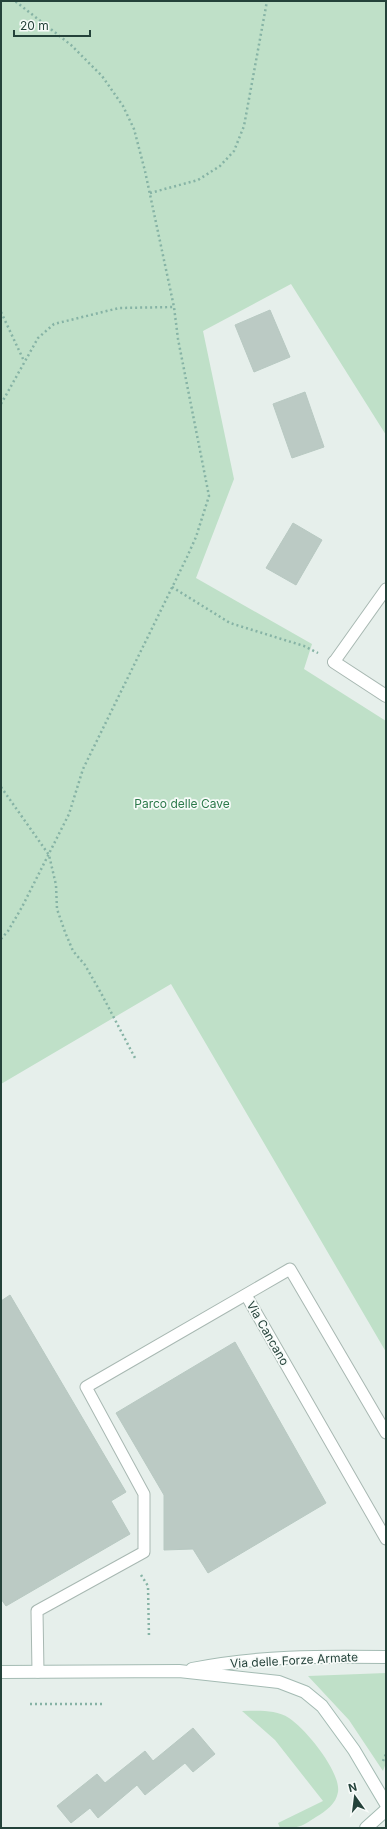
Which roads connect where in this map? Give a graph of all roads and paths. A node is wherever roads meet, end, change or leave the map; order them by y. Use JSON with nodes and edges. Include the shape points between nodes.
{"nodes":[{"id":1,"x":15,"y":1,"type":"edge"},
{"id":2,"x":267,"y":1,"type":"edge"},
{"id":3,"x":150,"y":193,"type":"junction"},
{"id":4,"x":174,"y":307,"type":"junction"},
{"id":5,"x":1,"y":312,"type":"edge"},
{"id":6,"x":24,"y":362,"type":"junction"},
{"id":7,"x":1,"y":404,"type":"edge"},
{"id":8,"x":172,"y":587,"type":"junction"},
{"id":9,"x":386,"y":589,"type":"edge"},
{"id":10,"x":304,"y":646,"type":"dead end"},
{"id":11,"x":334,"y":662,"type":"joint"},
{"id":12,"x":386,"y":696,"type":"edge"},
{"id":13,"x":1,"y":787,"type":"edge"},
{"id":14,"x":49,"y":855,"type":"junction"},
{"id":15,"x":1,"y":939,"type":"edge"},
{"id":16,"x":135,"y":1058,"type":"dead end"},
{"id":17,"x":246,"y":1295,"type":"junction"},
{"id":18,"x":386,"y":1433,"type":"edge"},
{"id":19,"x":386,"y":1539,"type":"edge"},
{"id":20,"x":131,"y":1560,"type":"junction"},
{"id":21,"x":149,"y":1638,"type":"dead end"},
{"id":22,"x":386,"y":1657,"type":"edge"},
{"id":23,"x":179,"y":1671,"type":"junction"},
{"id":24,"x":1,"y":1672,"type":"edge"},
{"id":25,"x":38,"y":1672,"type":"junction"},
{"id":26,"x":30,"y":1704,"type":"dead end"},
{"id":27,"x":102,"y":1704,"type":"dead end"},
{"id":28,"x":386,"y":1804,"type":"edge"},
{"id":29,"x":386,"y":1810,"type":"edge"},
{"id":30,"x":366,"y":1828,"type":"edge"}],
"edges":[{"from":1,"to":3,"type":"path","via":[[70,45],[102,76],[134,129]]},
{"from":2,"to":3,"type":"path","via":[[244,126],[234,151],[220,166],[198,180]]},
{"from":3,"to":4,"type":"path"},
{"from":4,"to":6,"type":"path","via":[[118,308],[54,324],[38,338]]},
{"from":4,"to":8,"type":"path","via":[[209,496],[196,537]]},
{"from":5,"to":6,"type":"path"},
{"from":6,"to":7,"type":"path"},
{"from":8,"to":10,"type":"path","via":[[230,623]]},
{"from":8,"to":14,"type":"path","via":[[83,769],[69,814]]},
{"from":9,"to":11,"type":"lane"},
{"from":11,"to":12,"type":"street"},
{"from":13,"to":14,"type":"path"},
{"from":14,"to":15,"type":"path","via":[[15,919]]},
{"from":14,"to":16,"type":"path","via":[[58,909],[73,951],[101,993]]},
{"from":17,"to":18,"type":"lane","name":"Via Cancano","via":[[290,1269]]},
{"from":17,"to":19,"type":"lane","name":"Via Cancano"},
{"from":17,"to":20,"type":"lane","via":[[86,1386],[144,1494],[144,1552]]},
{"from":20,"to":21,"type":"path","via":[[148,1586]]},
{"from":20,"to":25,"type":"lane","via":[[37,1611]]},
{"from":22,"to":23,"type":"street","name":"Via delle Forze Armate","via":[[287,1658],[220,1663]]},
{"from":23,"to":25,"type":"street","name":"Via delle Forze Armate"},
{"from":23,"to":28,"type":"street","name":"Via delle Forze Armate","via":[[279,1682],[305,1692],[322,1706],[338,1726]]},
{"from":24,"to":25,"type":"street","name":"Via delle Forze Armate"},
{"from":26,"to":27,"type":"path"},
{"from":29,"to":30,"type":"street"}]}
